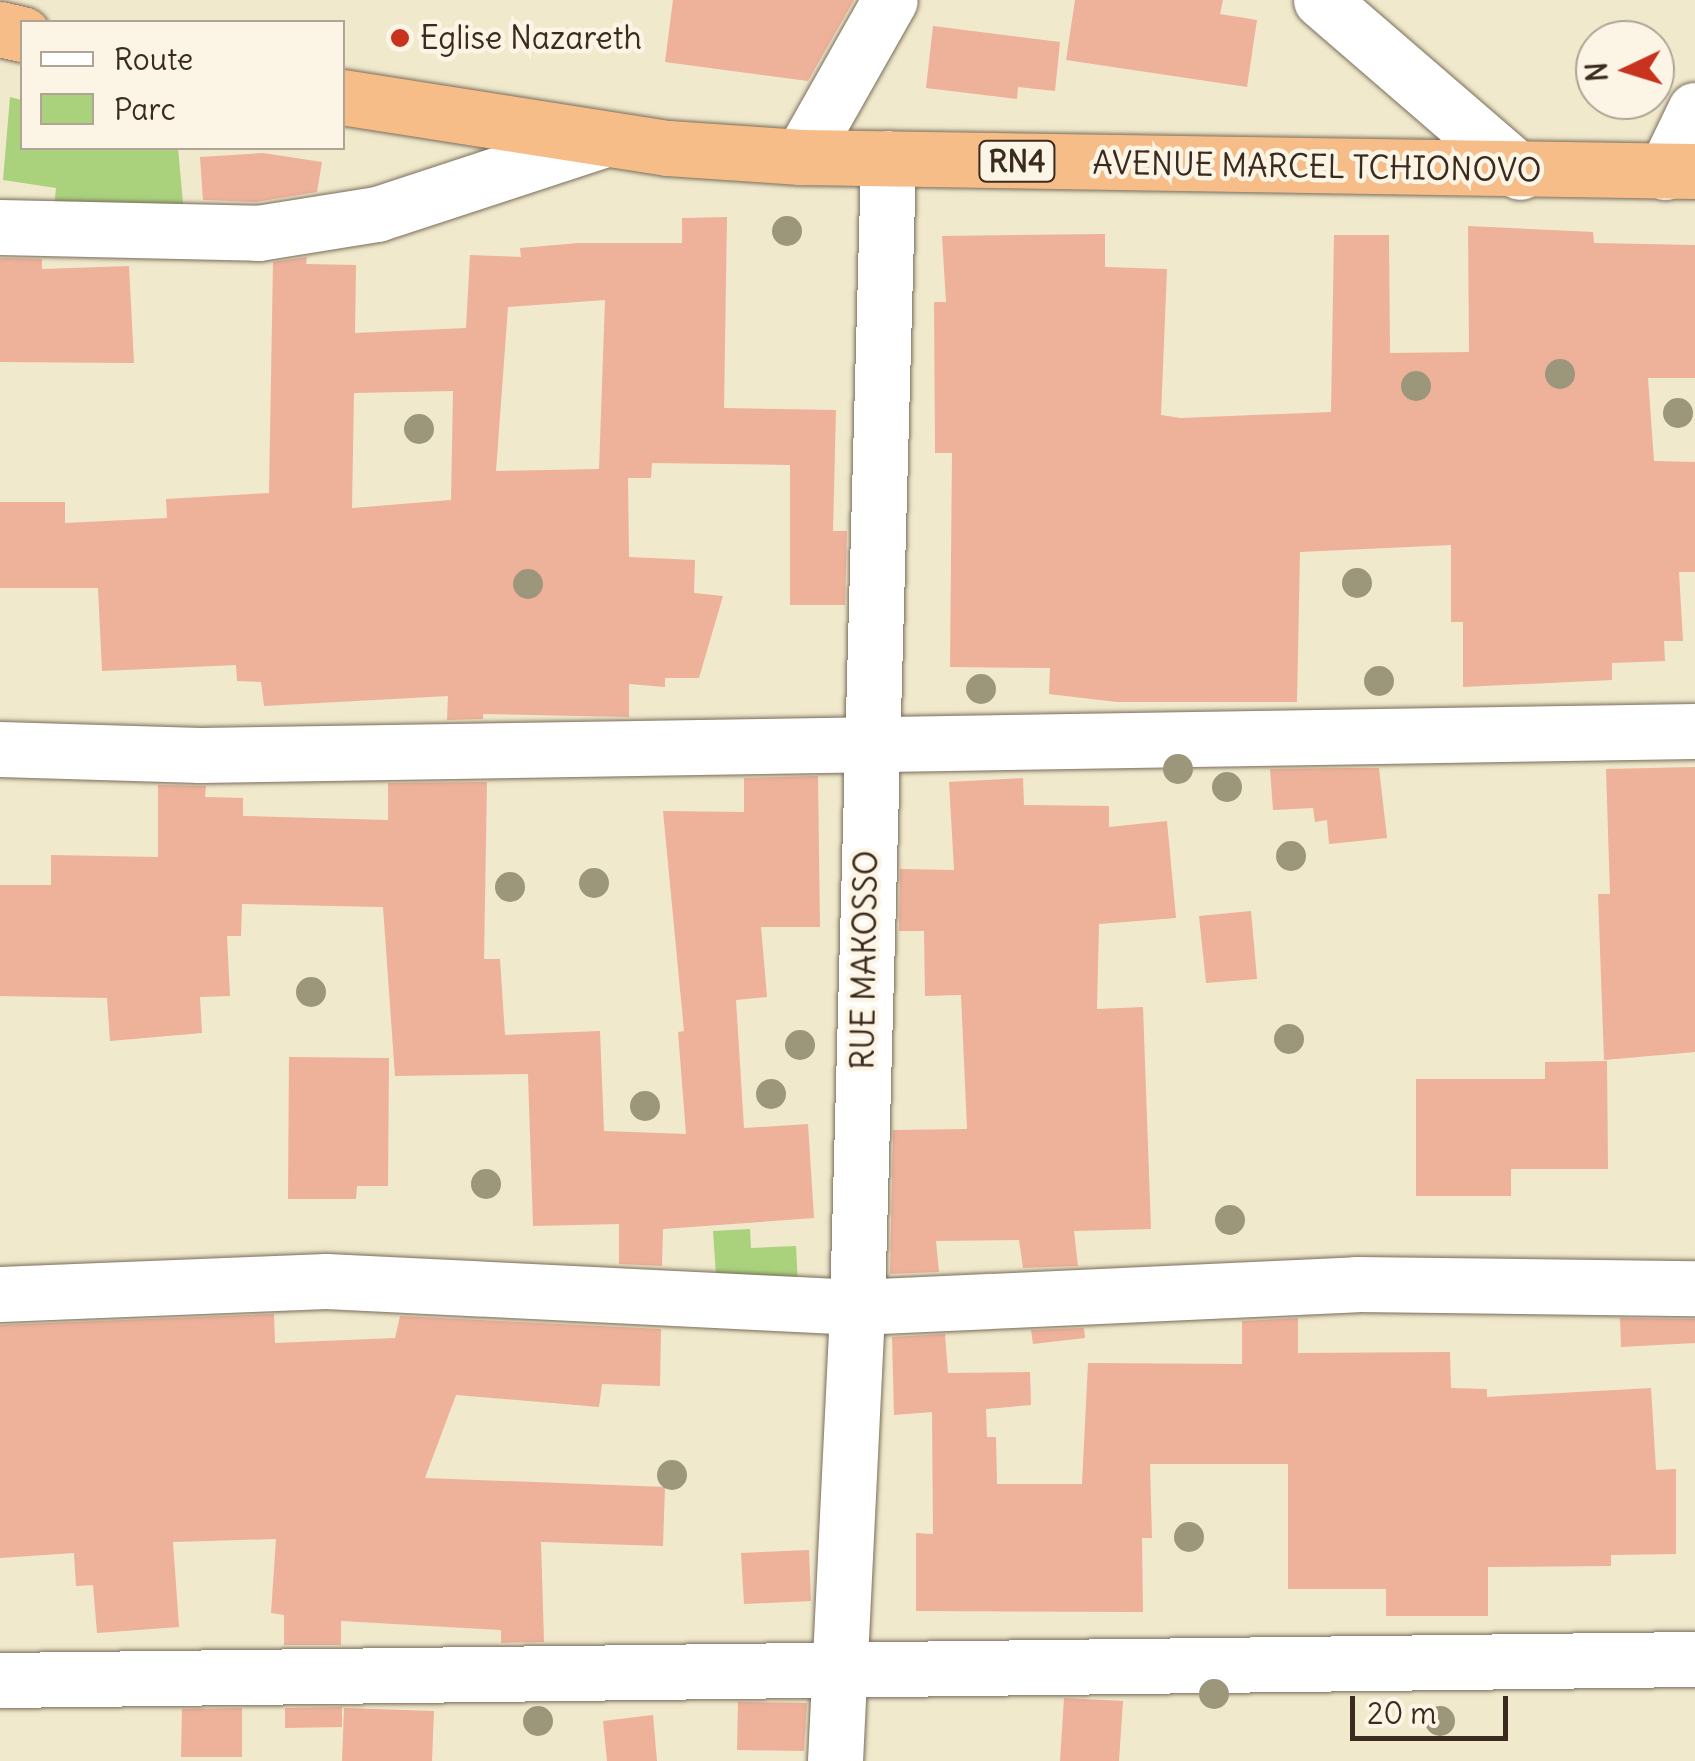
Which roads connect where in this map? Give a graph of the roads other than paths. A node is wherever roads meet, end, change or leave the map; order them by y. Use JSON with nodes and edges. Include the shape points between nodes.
{"nodes":[{"id":1,"x":890,"y":0,"type":"edge"},
{"id":2,"x":1321,"y":0,"type":"edge"},
{"id":3,"x":345,"y":98,"type":"edge"},
{"id":4,"x":1695,"y":110,"type":"edge"},
{"id":5,"x":605,"y":139,"type":"junction"},
{"id":6,"x":800,"y":157,"type":"junction"},
{"id":7,"x":888,"y":158,"type":"junction"},
{"id":8,"x":1680,"y":171,"type":"edge"},
{"id":9,"x":1520,"y":172,"type":"junction"},
{"id":10,"x":0,"y":227,"type":"edge"},
{"id":11,"x":1695,"y":731,"type":"edge"},
{"id":12,"x":870,"y":744,"type":"junction"},
{"id":13,"x":0,"y":749,"type":"edge"},
{"id":14,"x":1695,"y":1288,"type":"edge"},
{"id":15,"x":0,"y":1294,"type":"edge"},
{"id":16,"x":857,"y":1307,"type":"junction"},
{"id":17,"x":1695,"y":1659,"type":"edge"},
{"id":18,"x":839,"y":1669,"type":"junction"},
{"id":19,"x":0,"y":1680,"type":"edge"},
{"id":20,"x":835,"y":1761,"type":"edge"}],
"edges":[{"from":1,"to":6,"type":"street"},
{"from":2,"to":9,"type":"street"},
{"from":3,"to":5,"type":"highway","name":"AVENUE MARCEL TCHIONOVO","number":"RN4"},
{"from":4,"to":8,"type":"street"},
{"from":5,"to":6,"type":"highway","name":"AVENUE MARCEL TCHIONOVO","number":"RN4"},
{"from":5,"to":10,"type":"street","via":[[376,214],[258,233]]},
{"from":6,"to":7,"type":"highway","name":"AVENUE MARCEL TCHIONOVO","number":"RN4"},
{"from":7,"to":9,"type":"highway","name":"AVENUE MARCEL TCHIONOVO","number":"RN4"},
{"from":7,"to":12,"type":"street","name":"RUE MAKOSSO"},
{"from":8,"to":9,"type":"highway","name":"AVENUE MARCEL TCHIONOVO","number":"RN4"},
{"from":11,"to":12,"type":"street"},
{"from":12,"to":13,"type":"street","via":[[200,755]]},
{"from":12,"to":16,"type":"street","name":"RUE MAKOSSO"},
{"from":14,"to":16,"type":"street","via":[[1356,1284]]},
{"from":15,"to":16,"type":"street","via":[[326,1280]]},
{"from":16,"to":18,"type":"street","name":"RUE MAKOSSO"},
{"from":17,"to":18,"type":"street"},
{"from":18,"to":19,"type":"street"},
{"from":18,"to":20,"type":"street","name":"RUE MAKOSSO"}]}
